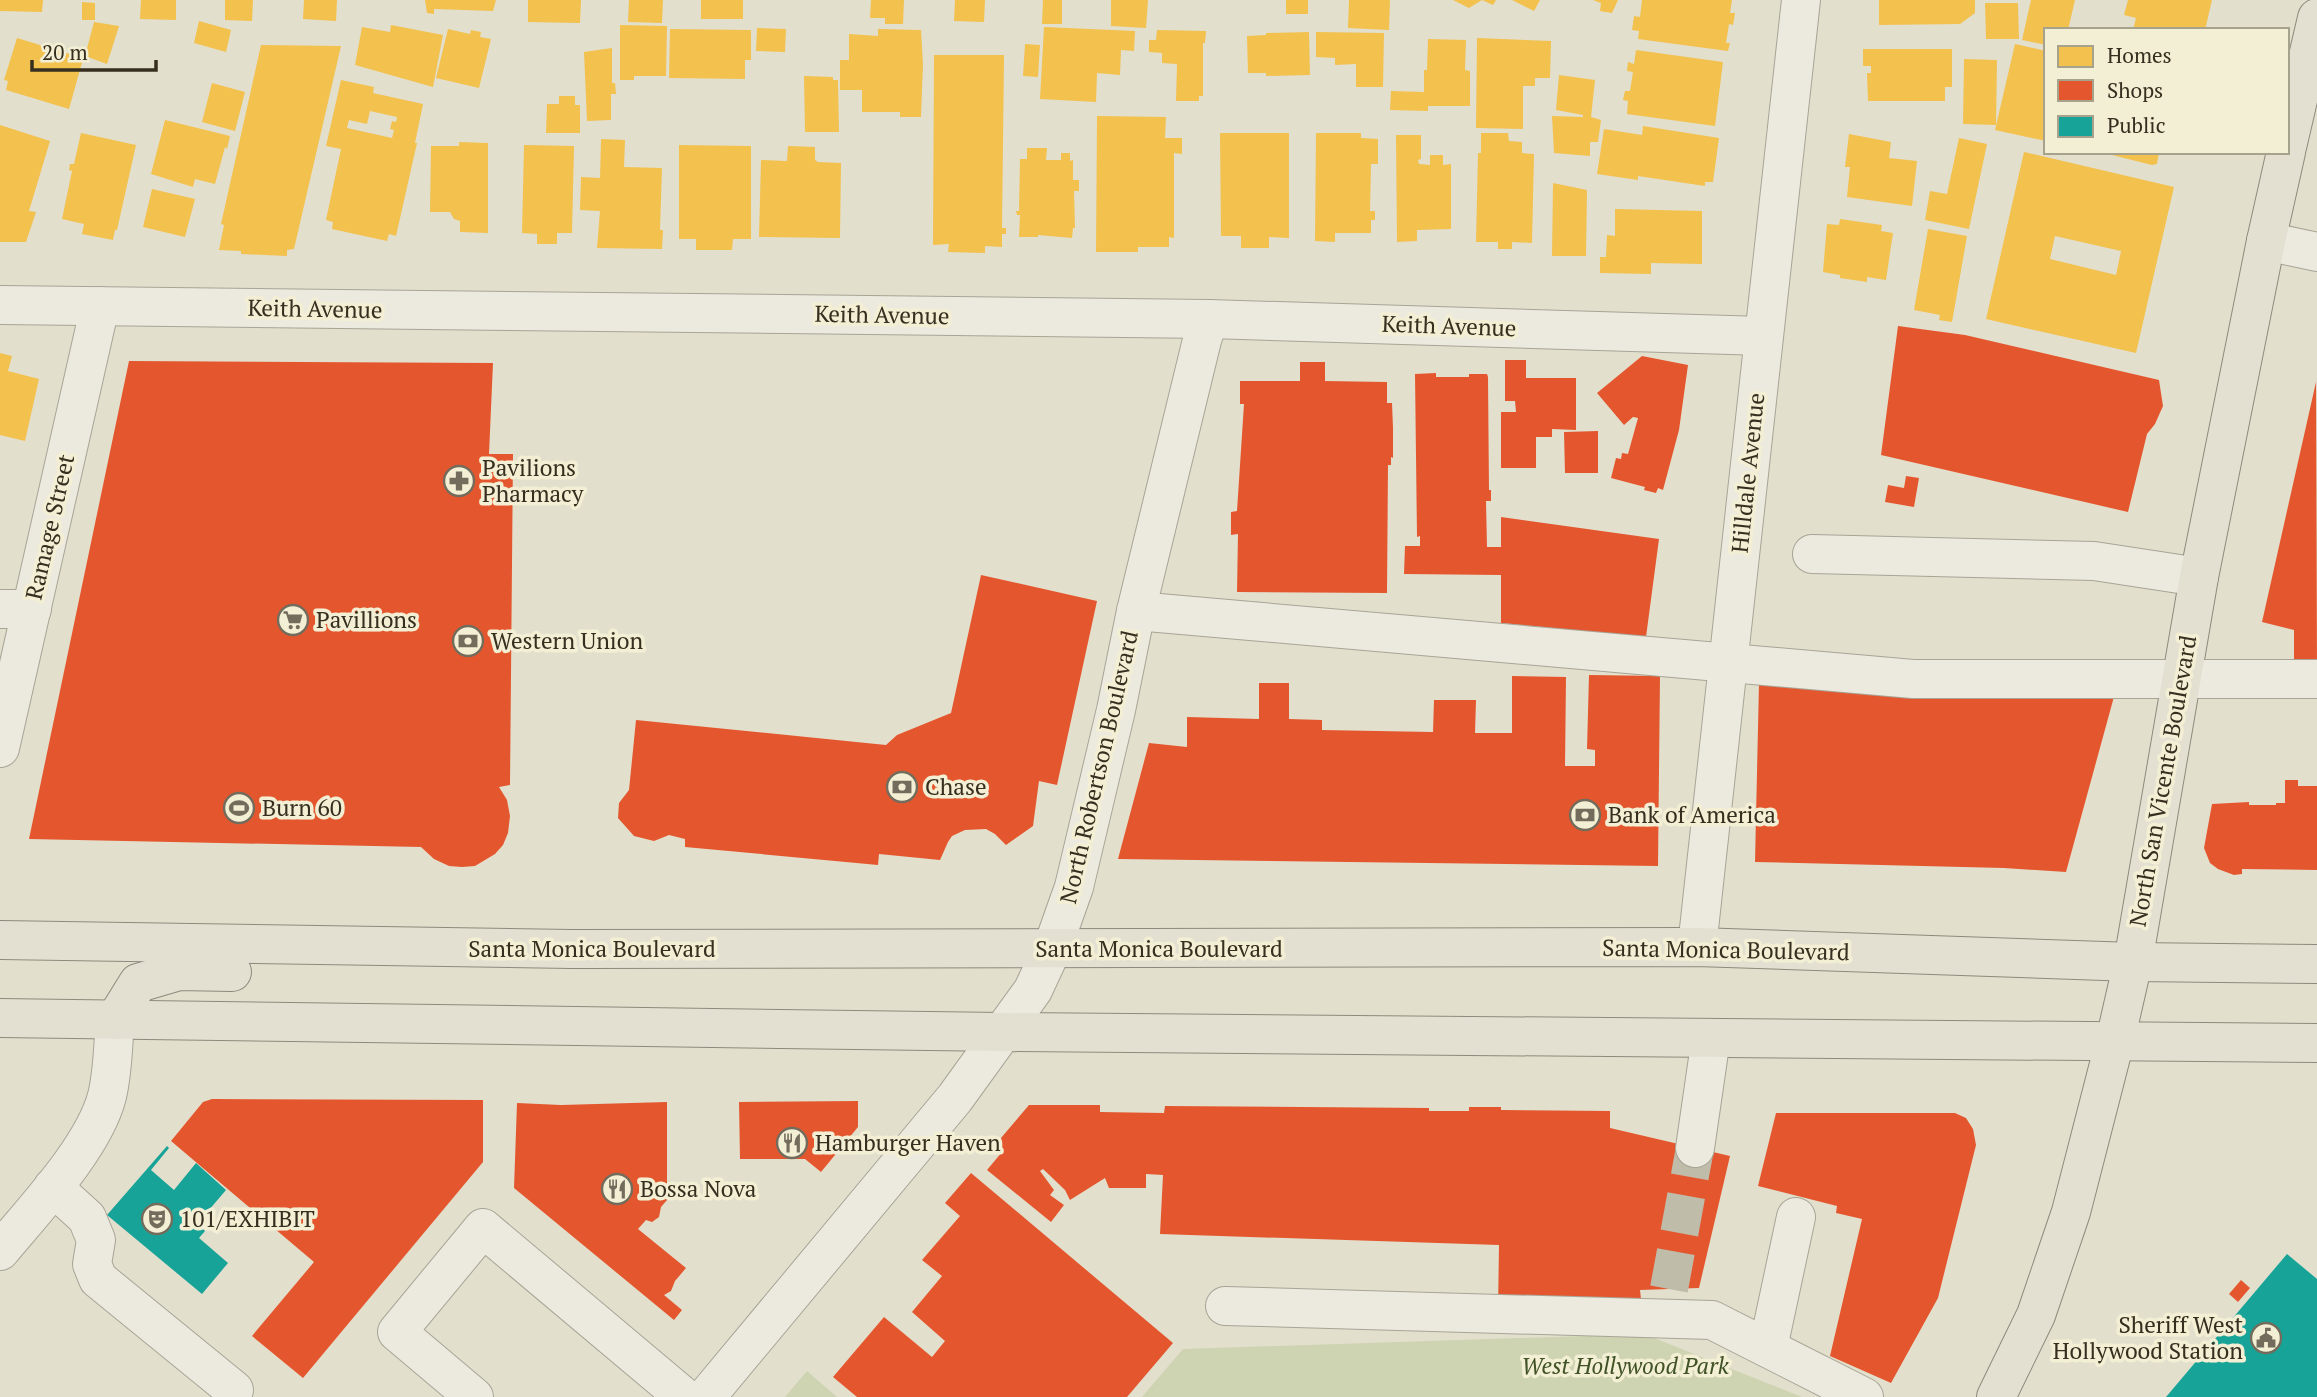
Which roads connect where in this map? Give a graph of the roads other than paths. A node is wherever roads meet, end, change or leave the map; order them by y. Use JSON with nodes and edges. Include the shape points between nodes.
{"nodes":[{"id":1,"x":1801,"y":0,"type":"edge"},
{"id":2,"x":2317,"y":18,"type":"edge"},
{"id":3,"x":2289,"y":141,"type":"edge"},
{"id":4,"x":2286,"y":154,"type":"edge"},
{"id":5,"x":2266,"y":241,"type":"junction"},
{"id":6,"x":2317,"y":252,"type":"edge"},
{"id":7,"x":0,"y":305,"type":"edge"},
{"id":8,"x":100,"y":306,"type":"junction"},
{"id":9,"x":1209,"y":319,"type":"junction"},
{"id":10,"x":1763,"y":336,"type":"junction"},
{"id":11,"x":1812,"y":554,"type":"dead end"},
{"id":12,"x":2199,"y":578,"type":"junction"},
{"id":13,"x":16,"y":609,"type":"edge"},
{"id":14,"x":1136,"y":611,"type":"junction"},
{"id":15,"x":1727,"y":664,"type":"junction"},
{"id":16,"x":2317,"y":679,"type":"edge"},
{"id":17,"x":2181,"y":680,"type":"junction"},
{"id":18,"x":0,"y":748,"type":"edge"},
{"id":19,"x":0,"y":940,"type":"edge"},
{"id":20,"x":1696,"y":947,"type":"junction"},
{"id":21,"x":372,"y":948,"type":"junction"},
{"id":22,"x":1052,"y":949,"type":"junction"},
{"id":23,"x":2133,"y":962,"type":"junction"},
{"id":24,"x":2317,"y":964,"type":"edge"},
{"id":25,"x":0,"y":1018,"type":"edge"},
{"id":26,"x":115,"y":1020,"type":"junction"},
{"id":27,"x":1003,"y":1032,"type":"junction"},
{"id":28,"x":1711,"y":1038,"type":"junction"},
{"id":29,"x":2115,"y":1041,"type":"junction"},
{"id":30,"x":2317,"y":1043,"type":"edge"},
{"id":31,"x":1695,"y":1148,"type":"tunnel mouth"},
{"id":32,"x":53,"y":1187,"type":"junction"},
{"id":33,"x":1796,"y":1216,"type":"dead end"},
{"id":34,"x":0,"y":1251,"type":"edge"},
{"id":35,"x":1225,"y":1306,"type":"dead end"},
{"id":36,"x":1768,"y":1348,"type":"junction"},
{"id":37,"x":234,"y":1390,"type":"dead end"},
{"id":38,"x":474,"y":1397,"type":"edge"},
{"id":39,"x":684,"y":1397,"type":"edge"},
{"id":40,"x":706,"y":1397,"type":"edge"},
{"id":41,"x":1864,"y":1397,"type":"edge"},
{"id":42,"x":1996,"y":1397,"type":"edge"}],
"edges":[{"from":1,"to":10,"type":"street","name":"Hilldale Avenue"},
{"from":2,"to":3,"type":"main road","name":"North San Vicente Boulevard"},
{"from":4,"to":5,"type":"main road","name":"North San Vicente Boulevard"},
{"from":5,"to":6,"type":"street"},
{"from":5,"to":12,"type":"main road","name":"North San Vicente Boulevard"},
{"from":7,"to":8,"type":"street","name":"Keith Avenue"},
{"from":8,"to":9,"type":"street","name":"Keith Avenue"},
{"from":8,"to":13,"type":"street","name":"Ramage Street"},
{"from":9,"to":10,"type":"street","name":"Keith Avenue"},
{"from":9,"to":14,"type":"street","name":"North Robertson Boulevard"},
{"from":10,"to":15,"type":"street","name":"Hilldale Avenue"},
{"from":11,"to":12,"type":"street","via":[[2094,561]]},
{"from":12,"to":17,"type":"main road","name":"North San Vicente Boulevard"},
{"from":13,"to":18,"type":"street","name":"Ramage Street"},
{"from":14,"to":15,"type":"street"},
{"from":14,"to":22,"type":"street","name":"North Robertson Boulevard","via":[[1074,887]]},
{"from":15,"to":17,"type":"street","via":[[1913,679]]},
{"from":15,"to":20,"type":"street","name":"Hilldale Avenue"},
{"from":16,"to":17,"type":"street"},
{"from":17,"to":23,"type":"main road","name":"North San Vicente Boulevard"},
{"from":19,"to":21,"type":"main road","name":"Santa Monica Boulevard"},
{"from":20,"to":22,"type":"main road","name":"Santa Monica Boulevard"},
{"from":20,"to":23,"type":"main road","name":"Santa Monica Boulevard"},
{"from":21,"to":22,"type":"main road","name":"Santa Monica Boulevard"},
{"from":21,"to":26,"type":"main road","via":[[314,973],[179,971],[138,983]]},
{"from":22,"to":27,"type":"street","name":"North Robertson Boulevard","via":[[1032,990]]},
{"from":23,"to":24,"type":"main road","name":"Santa Monica Boulevard"},
{"from":23,"to":29,"type":"main road","name":"North San Vicente Boulevard"},
{"from":25,"to":26,"type":"main road"},
{"from":26,"to":27,"type":"main road"},
{"from":26,"to":32,"type":"street","via":[[107,1098],[94,1129]]},
{"from":27,"to":28,"type":"main road"},
{"from":27,"to":40,"type":"street","name":"North Robertson Boulevard","via":[[955,1098]]},
{"from":28,"to":29,"type":"main road"},
{"from":28,"to":31,"type":"street"},
{"from":29,"to":30,"type":"main road"},
{"from":29,"to":42,"type":"main road","name":"North San Vicente Boulevard","via":[[2071,1212],[2036,1315]]},
{"from":32,"to":34,"type":"street"},
{"from":32,"to":37,"type":"street","via":[[87,1218],[96,1240],[92,1264],[98,1279]]},
{"from":33,"to":36,"type":"street"},
{"from":35,"to":36,"type":"street","via":[[1666,1304],[1713,1320]]},
{"from":36,"to":41,"type":"street"},
{"from":38,"to":39,"type":"street","via":[[397,1332],[482,1228]]}]}
